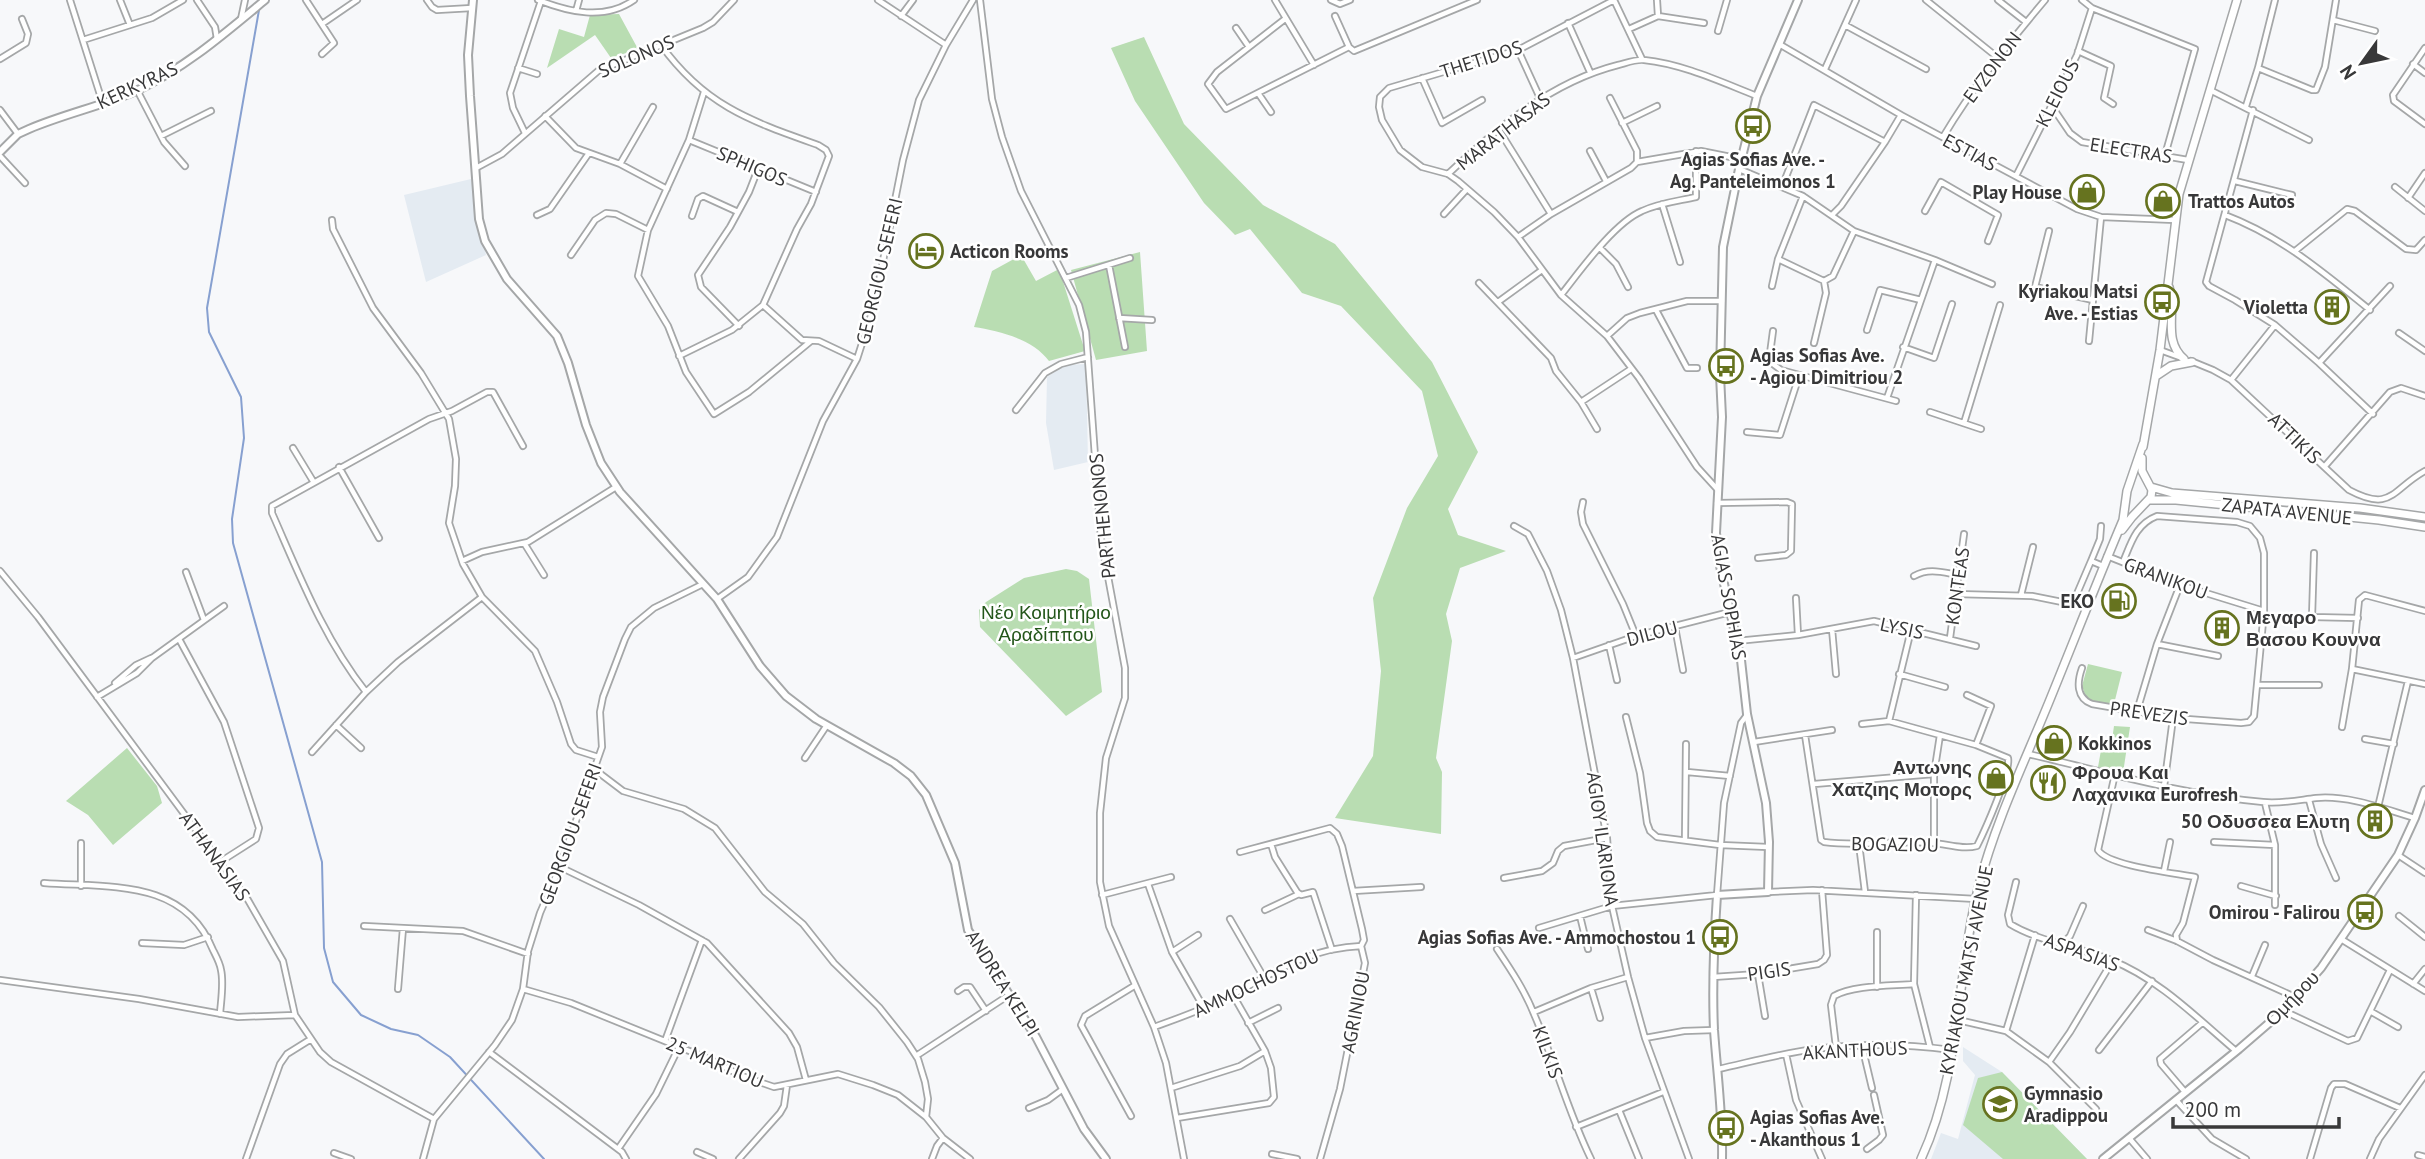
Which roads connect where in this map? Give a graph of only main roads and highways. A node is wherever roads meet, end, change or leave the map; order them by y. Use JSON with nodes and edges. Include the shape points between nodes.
{"nodes":[{"id":1,"x":2239,"y":0,"type":"edge"},
{"id":2,"x":2168,"y":283,"type":"junction"},
{"id":3,"x":2184,"y":359,"type":"road end"},
{"id":4,"x":2192,"y":362,"type":"road end"},
{"id":5,"x":2156,"y":376,"type":"junction"},
{"id":6,"x":2143,"y":444,"type":"junction"},
{"id":7,"x":2129,"y":485,"type":"junction"},
{"id":8,"x":2149,"y":485,"type":"junction"},
{"id":9,"x":2127,"y":497,"type":"junction"},
{"id":10,"x":2147,"y":503,"type":"junction"},
{"id":11,"x":2425,"y":517,"type":"edge"},
{"id":12,"x":2425,"y":527,"type":"edge"},
{"id":13,"x":2109,"y":553,"type":"junction"},
{"id":14,"x":1921,"y":1159,"type":"edge"}],
"edges":[{"from":1,"to":2,"type":"main road","name":"KYRIAKOU MATSI AVENUE","via":[[2179,194]]},
{"from":2,"to":3,"type":"main road","via":[[2173,304],[2172,342]]},
{"from":2,"to":5,"type":"main road","name":"KYRIAKOU MATSI AVENUE"},
{"from":4,"to":5,"type":"main road","via":[[2171,366]]},
{"from":5,"to":6,"type":"main road","name":"KYRIAKOU MATSI AVENUE"},
{"from":6,"to":7,"type":"main road","name":"KYRIAKOU MATSI AVENUE"},
{"from":6,"to":8,"type":"main road","name":"KYRIAKOU MATSI AVENUE","via":[[2142,468]]},
{"from":7,"to":8,"type":"main road","via":[[2137,480]]},
{"from":7,"to":9,"type":"main road","name":"KYRIAKOU MATSI AVENUE"},
{"from":8,"to":10,"type":"main road","name":"KYRIAKOU MATSI AVENUE","via":[[2152,494]]},
{"from":8,"to":11,"type":"main road","name":"ZAPATA AVENUE","via":[[2172,493]]},
{"from":9,"to":10,"type":"main road","via":[[2134,504]]},
{"from":9,"to":13,"type":"main road","name":"KYRIAKOU MATSI AVENUE"},
{"from":10,"to":12,"type":"main road","name":"ZAPATA AVENUE","via":[[2176,500]]},
{"from":10,"to":13,"type":"main road","name":"KYRIAKOU MATSI AVENUE","via":[[2128,522]]},
{"from":13,"to":14,"type":"main road","name":"KYRIAKOU MATSI AVENUE","via":[[1993,838],[1976,900],[1952,1051],[1935,1125]]}]}
